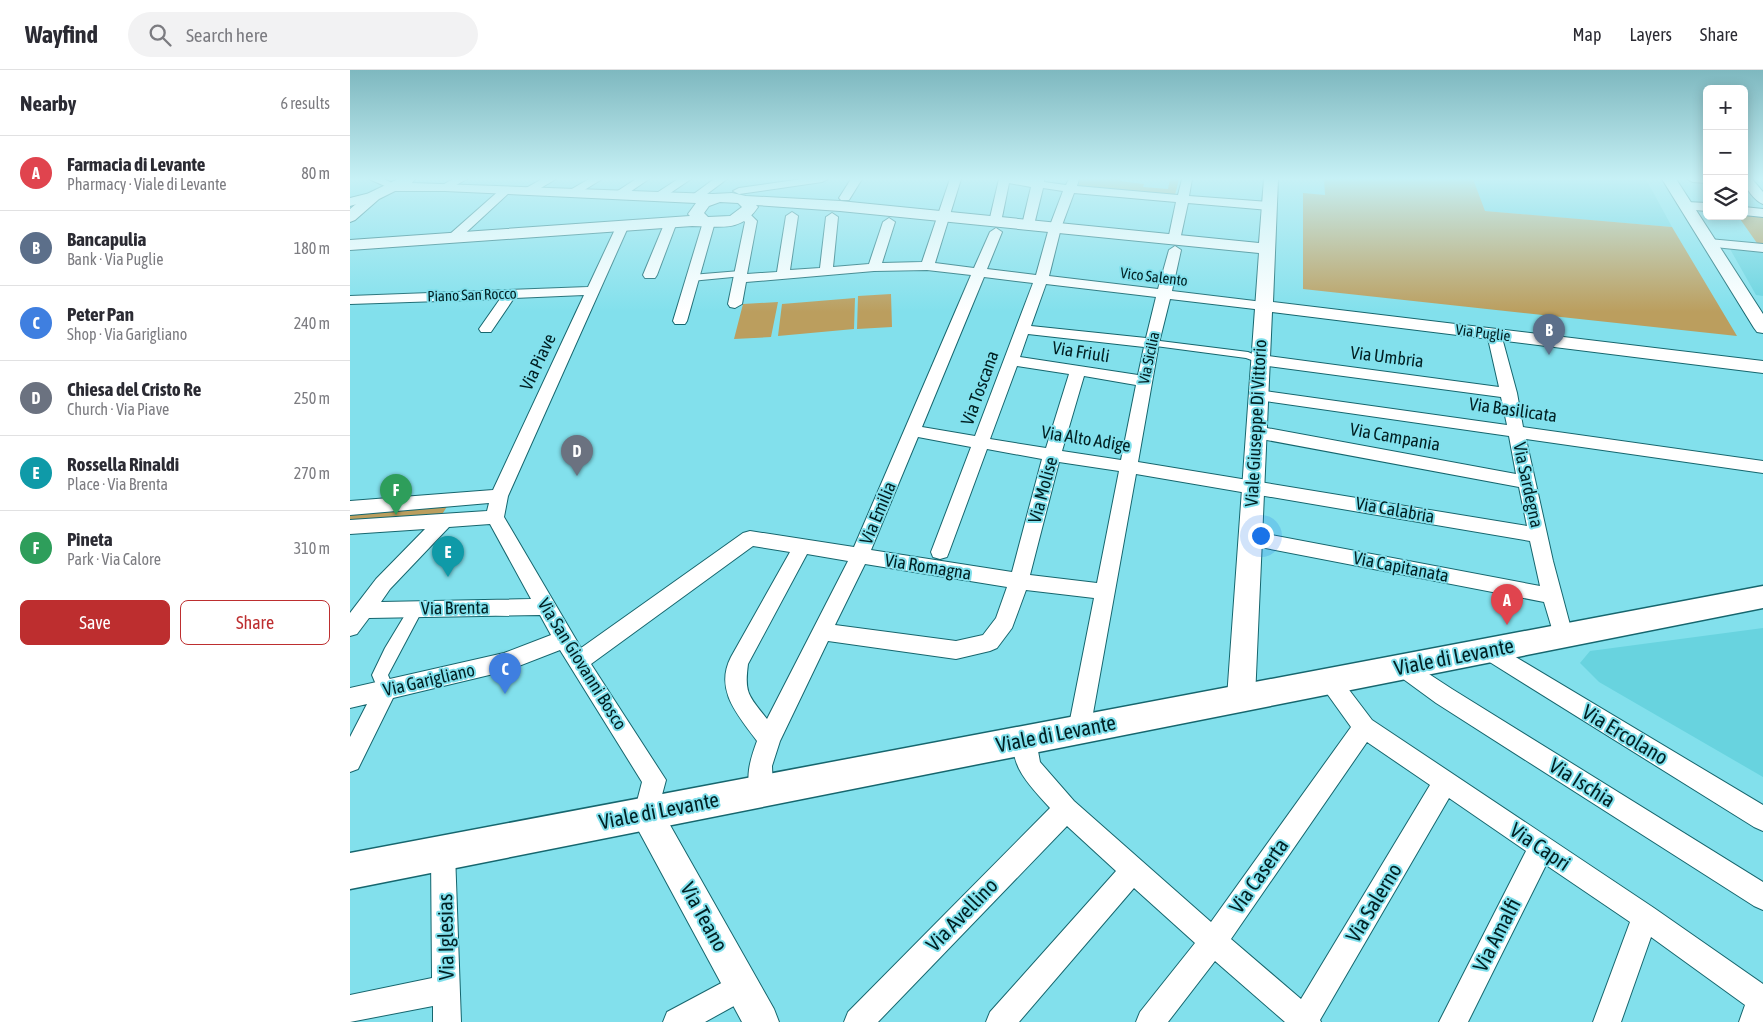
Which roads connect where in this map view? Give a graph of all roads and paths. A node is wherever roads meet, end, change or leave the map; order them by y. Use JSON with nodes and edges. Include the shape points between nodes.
{"nodes":[{"id":1,"x":468,"y":223,"type":"edge"},
{"id":2,"x":648,"y":223,"type":"edge"},
{"id":3,"x":670,"y":223,"type":"edge"},
{"id":4,"x":705,"y":223,"type":"edge"},
{"id":5,"x":751,"y":223,"type":"edge"},
{"id":6,"x":791,"y":223,"type":"edge"},
{"id":7,"x":831,"y":223,"type":"edge"},
{"id":8,"x":889,"y":223,"type":"edge"},
{"id":9,"x":941,"y":223,"type":"edge"},
{"id":10,"x":957,"y":223,"type":"edge"},
{"id":11,"x":997,"y":223,"type":"edge"},
{"id":12,"x":1057,"y":223,"type":"edge"},
{"id":13,"x":1178,"y":223,"type":"edge"},
{"id":14,"x":1268,"y":223,"type":"edge"},
{"id":15,"x":1697,"y":223,"type":"edge"},
{"id":16,"x":623,"y":225,"type":"junction"},
{"id":17,"x":1028,"y":225,"type":"joint"},
{"id":18,"x":996,"y":227,"type":"junction"},
{"id":19,"x":1054,"y":232,"type":"junction"},
{"id":20,"x":454,"y":238,"type":"junction"},
{"id":21,"x":1709,"y":242,"type":"junction"},
{"id":22,"x":350,"y":245,"type":"edge"},
{"id":23,"x":1174,"y":245,"type":"junction"},
{"id":24,"x":1763,"y":248,"type":"edge"},
{"id":25,"x":1266,"y":254,"type":"junction"},
{"id":26,"x":927,"y":266,"type":"junction"},
{"id":27,"x":874,"y":267,"type":"junction"},
{"id":28,"x":980,"y":271,"type":"junction"},
{"id":29,"x":826,"y":272,"type":"junction"},
{"id":30,"x":650,"y":275,"type":"dead end"},
{"id":31,"x":740,"y":276,"type":"junction"},
{"id":32,"x":783,"y":276,"type":"junction"},
{"id":33,"x":692,"y":278,"type":"junction"},
{"id":34,"x":1041,"y":280,"type":"junction"},
{"id":35,"x":593,"y":290,"type":"junction"},
{"id":36,"x":510,"y":294,"type":"junction"},
{"id":37,"x":1164,"y":294,"type":"junction"},
{"id":38,"x":350,"y":300,"type":"edge"},
{"id":39,"x":735,"y":304,"type":"dead end"},
{"id":40,"x":1263,"y":306,"type":"junction"},
{"id":41,"x":1756,"y":306,"type":"edge"},
{"id":42,"x":680,"y":321,"type":"dead end"},
{"id":43,"x":1022,"y":328,"type":"junction"},
{"id":44,"x":1763,"y":328,"type":"edge"},
{"id":45,"x":486,"y":329,"type":"dead end"},
{"id":46,"x":1494,"y":334,"type":"junction"},
{"id":47,"x":1152,"y":343,"type":"junction"},
{"id":48,"x":1011,"y":360,"type":"junction"},
{"id":49,"x":1260,"y":360,"type":"junction"},
{"id":50,"x":1763,"y":367,"type":"edge"},
{"id":51,"x":1078,"y":371,"type":"junction"},
{"id":52,"x":1145,"y":381,"type":"junction"},
{"id":53,"x":1509,"y":393,"type":"junction"},
{"id":54,"x":1258,"y":395,"type":"junction"},
{"id":55,"x":913,"y":431,"type":"junction"},
{"id":56,"x":1516,"y":431,"type":"junction"},
{"id":57,"x":1256,"y":432,"type":"junction"},
{"id":58,"x":982,"y":442,"type":"junction"},
{"id":59,"x":1052,"y":455,"type":"junction"},
{"id":60,"x":1128,"y":466,"type":"junction"},
{"id":61,"x":1763,"y":467,"type":"edge"},
{"id":62,"x":1528,"y":482,"type":"junction"},
{"id":63,"x":1252,"y":486,"type":"junction"},
{"id":64,"x":499,"y":496,"type":"junction"},
{"id":65,"x":350,"y":508,"type":"edge"},
{"id":66,"x":494,"y":517,"type":"junction"},
{"id":67,"x":444,"y":521,"type":"junction"},
{"id":68,"x":350,"y":527,"type":"edge"},
{"id":69,"x":1538,"y":535,"type":"junction"},
{"id":70,"x":1250,"y":538,"type":"junction"},
{"id":71,"x":802,"y":546,"type":"junction"},
{"id":72,"x":940,"y":552,"type":"dead end"},
{"id":73,"x":860,"y":556,"type":"junction"},
{"id":74,"x":1019,"y":581,"type":"junction"},
{"id":75,"x":1106,"y":592,"type":"junction"},
{"id":76,"x":1552,"y":596,"type":"junction"},
{"id":77,"x":1763,"y":597,"type":"edge"},
{"id":78,"x":546,"y":607,"type":"junction"},
{"id":79,"x":416,"y":609,"type":"junction"},
{"id":80,"x":364,"y":610,"type":"junction"},
{"id":81,"x":350,"y":628,"type":"edge"},
{"id":82,"x":821,"y":632,"type":"junction"},
{"id":83,"x":1563,"y":636,"type":"junction"},
{"id":84,"x":564,"y":639,"type":"junction"},
{"id":85,"x":1487,"y":650,"type":"junction"},
{"id":86,"x":579,"y":661,"type":"junction"},
{"id":87,"x":1402,"y":667,"type":"junction"},
{"id":88,"x":1329,"y":681,"type":"junction"},
{"id":89,"x":386,"y":689,"type":"junction"},
{"id":90,"x":350,"y":698,"type":"edge"},
{"id":91,"x":1241,"y":698,"type":"junction"},
{"id":92,"x":1364,"y":727,"type":"junction"},
{"id":93,"x":1079,"y":730,"type":"junction"},
{"id":94,"x":769,"y":739,"type":"junction"},
{"id":95,"x":1025,"y":740,"type":"junction"},
{"id":96,"x":350,"y":761,"type":"edge"},
{"id":97,"x":1445,"y":783,"type":"junction"},
{"id":98,"x":761,"y":791,"type":"junction"},
{"id":99,"x":1066,"y":809,"type":"junction"},
{"id":100,"x":646,"y":813,"type":"junction"},
{"id":101,"x":1763,"y":819,"type":"edge"},
{"id":102,"x":1541,"y":848,"type":"junction"},
{"id":103,"x":443,"y":853,"type":"junction"},
{"id":104,"x":1134,"y":869,"type":"junction"},
{"id":105,"x":350,"y":871,"type":"edge"},
{"id":106,"x":1763,"y":897,"type":"edge"},
{"id":107,"x":1645,"y":917,"type":"junction"},
{"id":108,"x":1213,"y":942,"type":"junction"},
{"id":109,"x":742,"y":986,"type":"junction"},
{"id":110,"x":446,"y":989,"type":"junction"},
{"id":111,"x":1759,"y":1007,"type":"edge"},
{"id":112,"x":350,"y":1009,"type":"edge"},
{"id":113,"x":1305,"y":1021,"type":"edge"},
{"id":114,"x":447,"y":1022,"type":"edge"},
{"id":115,"x":677,"y":1022,"type":"edge"},
{"id":116,"x":761,"y":1022,"type":"edge"},
{"id":117,"x":858,"y":1022,"type":"edge"},
{"id":118,"x":1000,"y":1022,"type":"edge"},
{"id":119,"x":1150,"y":1022,"type":"edge"},
{"id":120,"x":1454,"y":1022,"type":"edge"},
{"id":121,"x":1607,"y":1022,"type":"edge"}],
"edges":[{"from":1,"to":20,"type":"street"},
{"from":2,"to":16,"type":"street"},
{"from":3,"to":30,"type":"street"},
{"from":4,"to":33,"type":"street"},
{"from":5,"to":31,"type":"street"},
{"from":6,"to":32,"type":"street"},
{"from":7,"to":29,"type":"street"},
{"from":8,"to":27,"type":"street"},
{"from":9,"to":26,"type":"street"},
{"from":10,"to":18,"type":"street"},
{"from":11,"to":18,"type":"street","name":"Via Emilia"},
{"from":12,"to":19,"type":"street","name":"Via Toscana"},
{"from":13,"to":23,"type":"street","name":"Via Sicilia"},
{"from":14,"to":25,"type":"street","name":"Viale Giuseppe Di Vittorio"},
{"from":15,"to":21,"type":"street"},
{"from":16,"to":20,"type":"street"},
{"from":16,"to":35,"type":"street","name":"Via Piave"},
{"from":17,"to":18,"type":"street"},
{"from":17,"to":19,"type":"street"},
{"from":18,"to":19,"type":"street"},
{"from":18,"to":28,"type":"street","name":"Via Emilia"},
{"from":19,"to":23,"type":"street"},
{"from":19,"to":34,"type":"street","name":"Via Toscana"},
{"from":20,"to":22,"type":"street"},
{"from":21,"to":24,"type":"street"},
{"from":21,"to":41,"type":"street"},
{"from":23,"to":25,"type":"street"},
{"from":23,"to":37,"type":"street","name":"Via Sicilia"},
{"from":25,"to":40,"type":"street","name":"Viale Giuseppe Di Vittorio"},
{"from":26,"to":27,"type":"street","name":"Vico Salento"},
{"from":26,"to":28,"type":"street","name":"Vico Salento"},
{"from":27,"to":29,"type":"street","name":"Vico Salento"},
{"from":28,"to":34,"type":"street","name":"Vico Salento"},
{"from":28,"to":55,"type":"street","name":"Via Emilia"},
{"from":29,"to":32,"type":"street","name":"Vico Salento"},
{"from":31,"to":32,"type":"street","name":"Vico Salento"},
{"from":31,"to":33,"type":"street"},
{"from":31,"to":39,"type":"street"},
{"from":33,"to":42,"type":"street"},
{"from":34,"to":37,"type":"street","name":"Vico Salento"},
{"from":34,"to":43,"type":"street","name":"Via Toscana"},
{"from":35,"to":36,"type":"street","name":"Piano San Rocco"},
{"from":35,"to":64,"type":"street","name":"Via Piave"},
{"from":36,"to":38,"type":"street","name":"Piano San Rocco"},
{"from":36,"to":45,"type":"street"},
{"from":37,"to":40,"type":"street","name":"Vico Salento"},
{"from":37,"to":47,"type":"street","name":"Via Sicilia"},
{"from":40,"to":46,"type":"street","name":"Via Puglie"},
{"from":40,"to":49,"type":"street","name":"Viale Giuseppe Di Vittorio"},
{"from":41,"to":44,"type":"street"},
{"from":43,"to":47,"type":"street"},
{"from":43,"to":48,"type":"street","name":"Via Toscana"},
{"from":46,"to":50,"type":"street","name":"Via Puglie"},
{"from":46,"to":53,"type":"street","name":"Via Sardegna"},
{"from":47,"to":49,"type":"street","via":[[1248,355]]},
{"from":47,"to":52,"type":"street","name":"Via Sicilia"},
{"from":48,"to":51,"type":"street","name":"Via Friuli"},
{"from":48,"to":58,"type":"street","name":"Via Toscana"},
{"from":49,"to":53,"type":"street","name":"Via Umbria"},
{"from":49,"to":54,"type":"street","name":"Viale Giuseppe Di Vittorio"},
{"from":51,"to":52,"type":"street","name":"Via Friuli"},
{"from":51,"to":59,"type":"street","name":"Via Molise"},
{"from":52,"to":60,"type":"street","name":"Via Sicilia"},
{"from":53,"to":56,"type":"street","name":"Via Sardegna"},
{"from":54,"to":56,"type":"street","name":"Via Basilicata"},
{"from":54,"to":57,"type":"street","name":"Viale Giuseppe Di Vittorio"},
{"from":55,"to":58,"type":"street","name":"Via Alto Adige"},
{"from":55,"to":73,"type":"street","name":"Via Emilia"},
{"from":56,"to":61,"type":"street","name":"Via Basilicata"},
{"from":56,"to":62,"type":"street","name":"Via Sardegna"},
{"from":57,"to":62,"type":"street","name":"Via Campania"},
{"from":57,"to":63,"type":"street","name":"Viale Giuseppe Di Vittorio"},
{"from":58,"to":59,"type":"street","name":"Via Alto Adige"},
{"from":58,"to":72,"type":"street","name":"Via Toscana"},
{"from":59,"to":60,"type":"street","name":"Via Alto Adige"},
{"from":59,"to":74,"type":"street","name":"Via Molise"},
{"from":60,"to":63,"type":"street","name":"Via Alto Adige"},
{"from":60,"to":75,"type":"street","name":"Via Sicilia"},
{"from":62,"to":69,"type":"street","name":"Via Sardegna"},
{"from":63,"to":69,"type":"street","name":"Via Calabria"},
{"from":63,"to":70,"type":"street","name":"Viale Giuseppe Di Vittorio"},
{"from":64,"to":65,"type":"street"},
{"from":64,"to":66,"type":"street","name":"Via Piave"},
{"from":66,"to":67,"type":"street"},
{"from":66,"to":78,"type":"street","name":"Via San Giovanni Bosco"},
{"from":67,"to":68,"type":"street"},
{"from":67,"to":80,"type":"street","via":[[383,584]]},
{"from":69,"to":76,"type":"street","name":"Via Sardegna"},
{"from":70,"to":76,"type":"street","name":"Via Capitanata"},
{"from":70,"to":91,"type":"street","name":"Viale Giuseppe Di Vittorio"},
{"from":71,"to":73,"type":"street","name":"Via Romagna"},
{"from":71,"to":86,"type":"street","name":"Via Romagna","via":[[750,538]]},
{"from":71,"to":94,"type":"street","via":[[738,663],[735,683],[739,700]]},
{"from":73,"to":74,"type":"street","name":"Via Romagna"},
{"from":73,"to":82,"type":"street","name":"Via Emilia"},
{"from":74,"to":75,"type":"street","name":"Via Romagna"},
{"from":74,"to":82,"type":"street","name":"Via Molise","via":[[1005,622],[990,642],[956,650]]},
{"from":75,"to":93,"type":"street","name":"Via Sicilia"},
{"from":76,"to":83,"type":"street","name":"Via Sardegna"},
{"from":77,"to":83,"type":"main road","name":"Viale di Levante"},
{"from":78,"to":79,"type":"street","name":"Via Brenta"},
{"from":78,"to":84,"type":"street","name":"Via San Giovanni Bosco"},
{"from":79,"to":80,"type":"street","name":"Via Brenta"},
{"from":79,"to":89,"type":"street","via":[[380,675]]},
{"from":80,"to":81,"type":"street"},
{"from":82,"to":94,"type":"street","name":"Via Emilia"},
{"from":83,"to":85,"type":"main road","name":"Viale di Levante"},
{"from":84,"to":86,"type":"street","name":"Via San Giovanni Bosco"},
{"from":84,"to":89,"type":"street","name":"Via Garigliano","via":[[506,662]]},
{"from":85,"to":87,"type":"main road","name":"Viale di Levante"},
{"from":85,"to":101,"type":"street","name":"Via Ercolano"},
{"from":86,"to":100,"type":"street","name":"Via San Giovanni Bosco","via":[[654,780]]},
{"from":87,"to":88,"type":"main road","name":"Viale di Levante"},
{"from":87,"to":106,"type":"street","name":"Via Ischia"},
{"from":88,"to":91,"type":"main road","name":"Viale di Levante"},
{"from":88,"to":92,"type":"street","name":"Via Capri"},
{"from":89,"to":90,"type":"street","name":"Via Garigliano"},
{"from":89,"to":96,"type":"street"},
{"from":91,"to":93,"type":"main road","name":"Viale di Levante"},
{"from":92,"to":97,"type":"street","name":"Via Capri"},
{"from":92,"to":108,"type":"street","name":"Via Caserta"},
{"from":93,"to":95,"type":"main road","name":"Viale di Levante"},
{"from":94,"to":98,"type":"street","name":"Via Emilia","via":[[760,766]]},
{"from":95,"to":98,"type":"main road","name":"Viale di Levante"},
{"from":95,"to":99,"type":"street","via":[[1029,767]]},
{"from":97,"to":102,"type":"street","name":"Via Capri"},
{"from":97,"to":113,"type":"street","name":"Via Salerno"},
{"from":98,"to":100,"type":"main road","name":"Viale di Levante"},
{"from":99,"to":104,"type":"street"},
{"from":99,"to":117,"type":"street","name":"Via Avellino"},
{"from":100,"to":103,"type":"main road","name":"Viale di Levante"},
{"from":100,"to":109,"type":"street","name":"Via Teano"},
{"from":102,"to":107,"type":"street","name":"Via Capri"},
{"from":102,"to":120,"type":"street","name":"Via Amalfi"},
{"from":103,"to":105,"type":"main road","name":"Viale di Levante"},
{"from":103,"to":110,"type":"street","name":"Via Iglesias"},
{"from":104,"to":108,"type":"street"},
{"from":104,"to":118,"type":"street"},
{"from":107,"to":111,"type":"street","name":"Via Capri"},
{"from":107,"to":121,"type":"street"},
{"from":108,"to":113,"type":"street"},
{"from":108,"to":119,"type":"street","name":"Via Caserta"},
{"from":109,"to":115,"type":"street"},
{"from":109,"to":116,"type":"street","name":"Via Teano"},
{"from":110,"to":112,"type":"street"},
{"from":110,"to":114,"type":"street","name":"Via Iglesias"}]}
